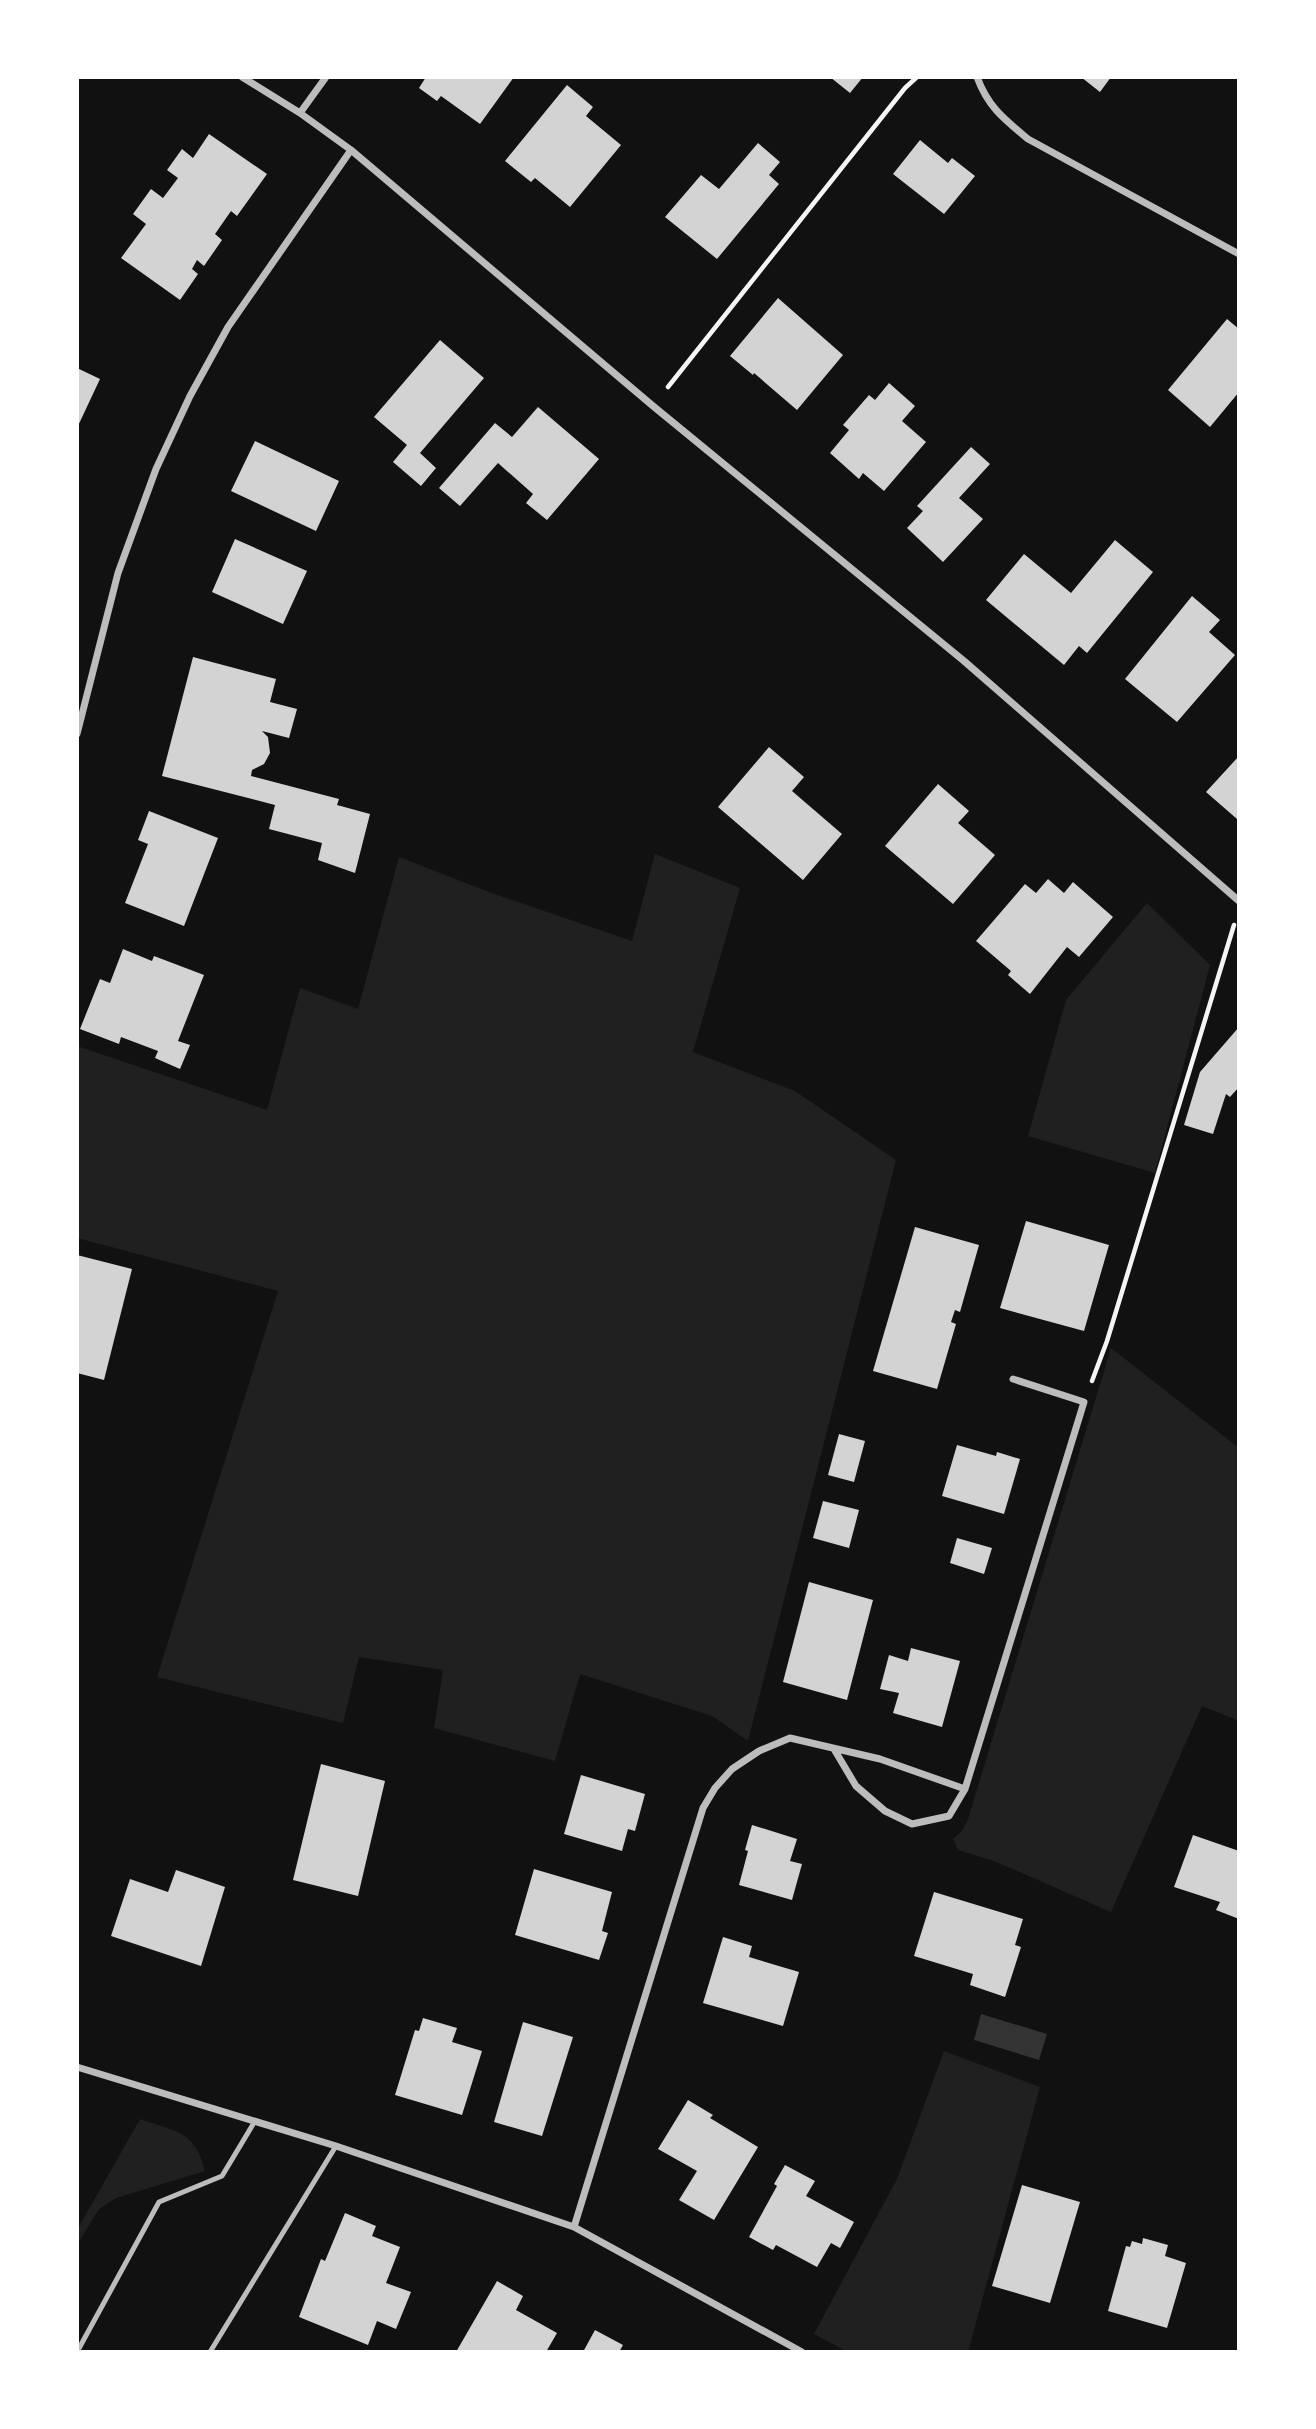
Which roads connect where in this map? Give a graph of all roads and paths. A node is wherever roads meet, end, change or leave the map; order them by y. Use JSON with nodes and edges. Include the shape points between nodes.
{"nodes":[{"id":1,"x":242,"y":77,"type":"edge"},
{"id":2,"x":326,"y":77,"type":"edge"},
{"id":3,"x":917,"y":77,"type":"edge"},
{"id":4,"x":977,"y":77,"type":"edge"},
{"id":5,"x":300,"y":113,"type":"junction"},
{"id":6,"x":351,"y":150,"type":"junction"},
{"id":7,"x":1239,"y":254,"type":"edge"},
{"id":8,"x":653,"y":406,"type":"junction"},
{"id":9,"x":77,"y":734,"type":"edge"},
{"id":10,"x":1239,"y":901,"type":"edge"},
{"id":11,"x":1235,"y":921,"type":"dead end"},
{"id":12,"x":1013,"y":1379,"type":"dead end"},
{"id":13,"x":1084,"y":1402,"type":"junction"},
{"id":14,"x":834,"y":1749,"type":"junction"},
{"id":15,"x":965,"y":1789,"type":"junction"},
{"id":16,"x":77,"y":2067,"type":"edge"},
{"id":17,"x":255,"y":2121,"type":"junction"},
{"id":18,"x":336,"y":2146,"type":"junction"},
{"id":19,"x":574,"y":2227,"type":"junction"},
{"id":20,"x":77,"y":2352,"type":"edge"},
{"id":21,"x":210,"y":2352,"type":"edge"},
{"id":22,"x":802,"y":2352,"type":"edge"}],
"edges":[{"from":1,"to":5,"type":"street"},
{"from":2,"to":5,"type":"street"},
{"from":3,"to":8,"type":"path"},
{"from":4,"to":7,"type":"street","via":[[997,114],[1028,139]]},
{"from":5,"to":6,"type":"street"},
{"from":6,"to":8,"type":"street"},
{"from":6,"to":9,"type":"street","via":[[228,327],[190,396],[156,469],[118,573]]},
{"from":8,"to":10,"type":"street","via":[[964,661]]},
{"from":11,"to":13,"type":"path","via":[[1107,1341]]},
{"from":12,"to":13,"type":"street"},
{"from":13,"to":15,"type":"street"},
{"from":14,"to":15,"type":"street","via":[[880,1759]]},
{"from":14,"to":15,"type":"street","via":[[856,1786],[885,1811],[912,1824],[949,1816]]},
{"from":14,"to":19,"type":"street","via":[[790,1738],[759,1751],[732,1769],[703,1808]]},
{"from":16,"to":17,"type":"street"},
{"from":17,"to":18,"type":"street"},
{"from":17,"to":20,"type":"lane","via":[[222,2176],[159,2202]]},
{"from":18,"to":19,"type":"street"},
{"from":18,"to":21,"type":"lane"},
{"from":19,"to":22,"type":"street"}]}
